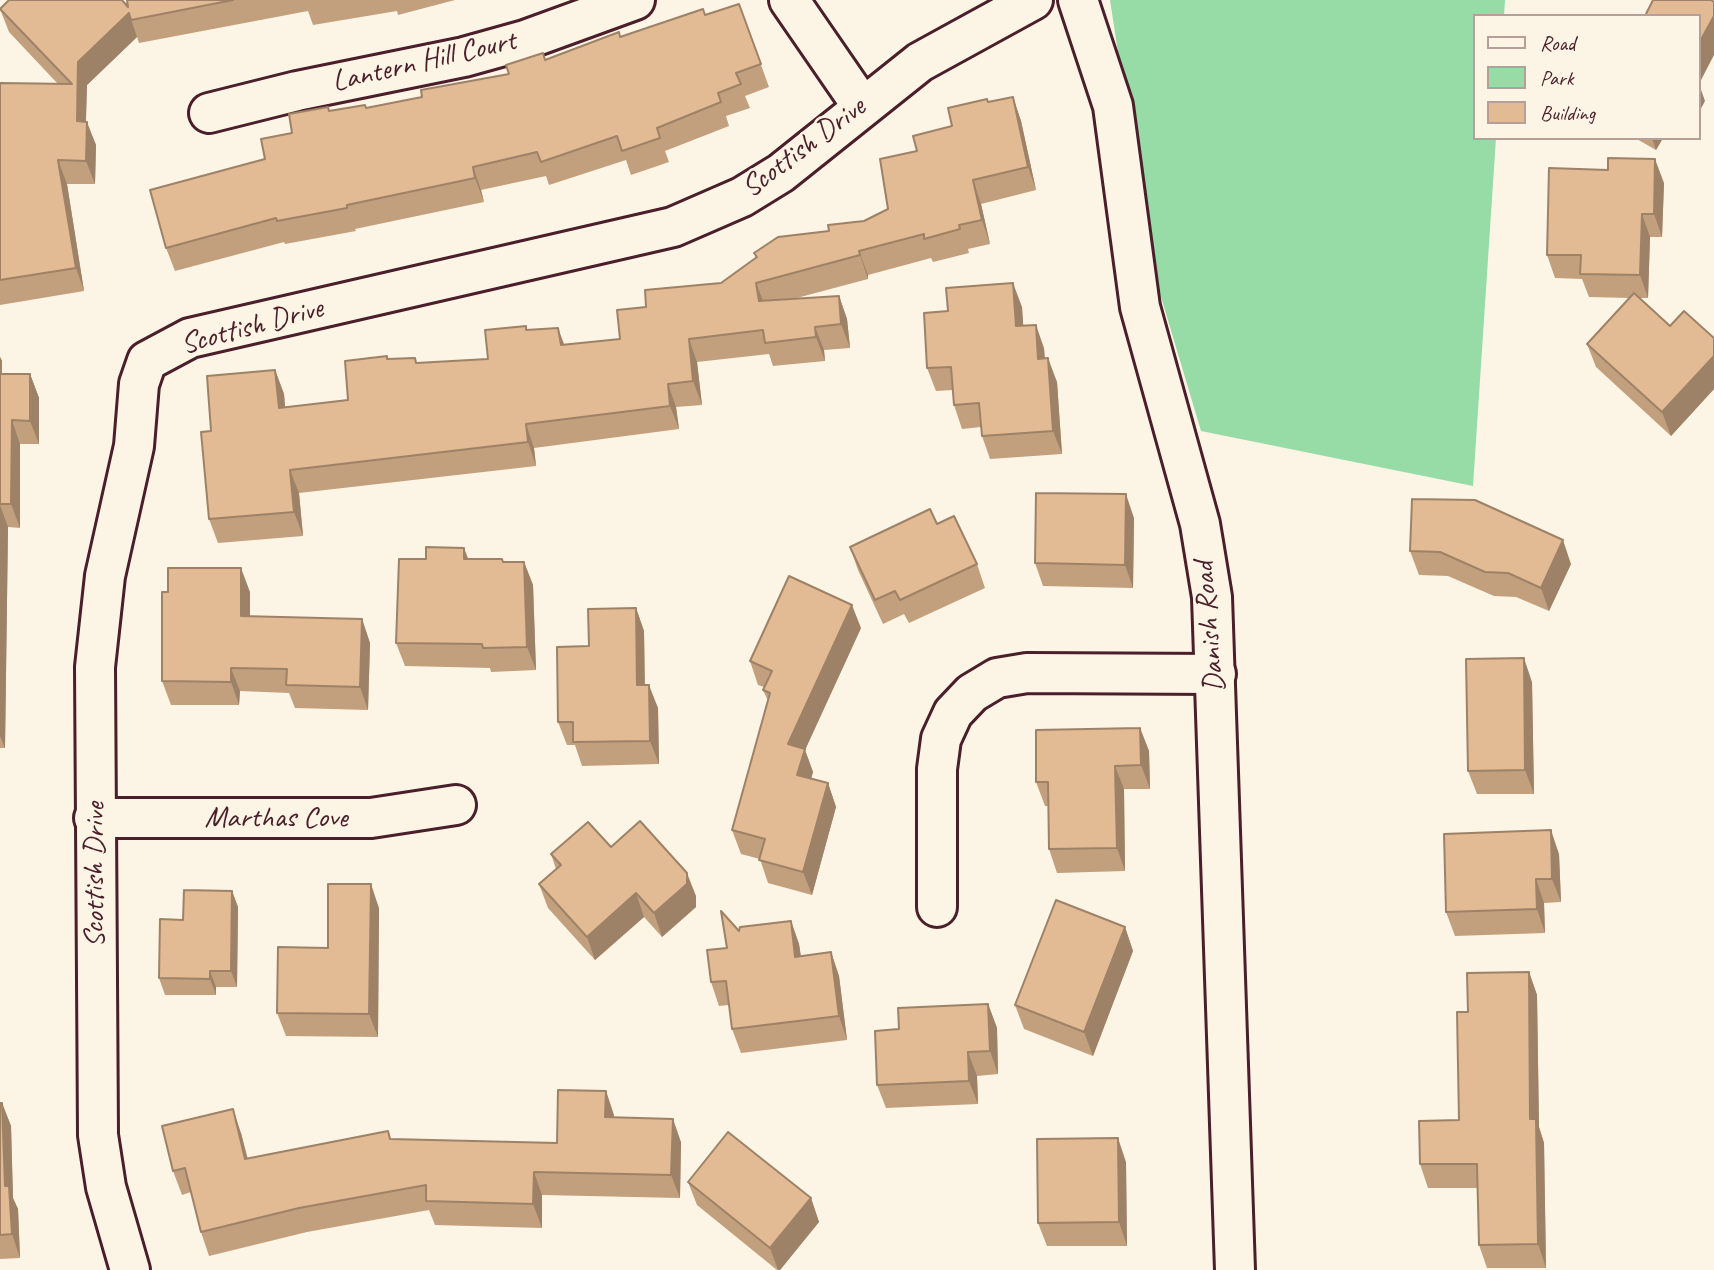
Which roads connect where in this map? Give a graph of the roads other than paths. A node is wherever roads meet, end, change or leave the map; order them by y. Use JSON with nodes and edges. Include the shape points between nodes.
{"nodes":[{"id":1,"x":635,"y":0,"type":"edge"},
{"id":2,"x":789,"y":0,"type":"edge"},
{"id":3,"x":1033,"y":0,"type":"edge"},
{"id":4,"x":1078,"y":0,"type":"edge"},
{"id":5,"x":862,"y":106,"type":"junction"},
{"id":6,"x":209,"y":113,"type":"dead end"},
{"id":7,"x":1216,"y":674,"type":"junction"},
{"id":8,"x":456,"y":805,"type":"dead end"},
{"id":9,"x":94,"y":818,"type":"junction"},
{"id":10,"x":937,"y":907,"type":"dead end"},
{"id":11,"x":130,"y":1270,"type":"edge"},
{"id":12,"x":1235,"y":1270,"type":"edge"}],
"edges":[{"from":1,"to":6,"type":"street","name":"Lantern Hill Court","via":[[464,57]]},
{"from":2,"to":5,"type":"street"},
{"from":3,"to":5,"type":"street","name":"Scottish Drive","via":[[920,62]]},
{"from":4,"to":7,"type":"street","name":"Danish Road","via":[[1113,106],[1140,307],[1200,524],[1212,597]]},
{"from":5,"to":9,"type":"street","name":"Scottish Drive","via":[[781,173],[742,197],[673,227],[190,338],[147,361],[139,383],[134,446],[98,614]]},
{"from":7,"to":10,"type":"street","via":[[1027,673],[998,678],[972,693],[953,713],[941,739]]},
{"from":7,"to":12,"type":"street","name":"Danish Road"},
{"from":8,"to":9,"type":"street","name":"Marthas Cove","via":[[372,818]]},
{"from":9,"to":11,"type":"street","name":"Scottish Drive","via":[[98,1135],[106,1187]]}]}
